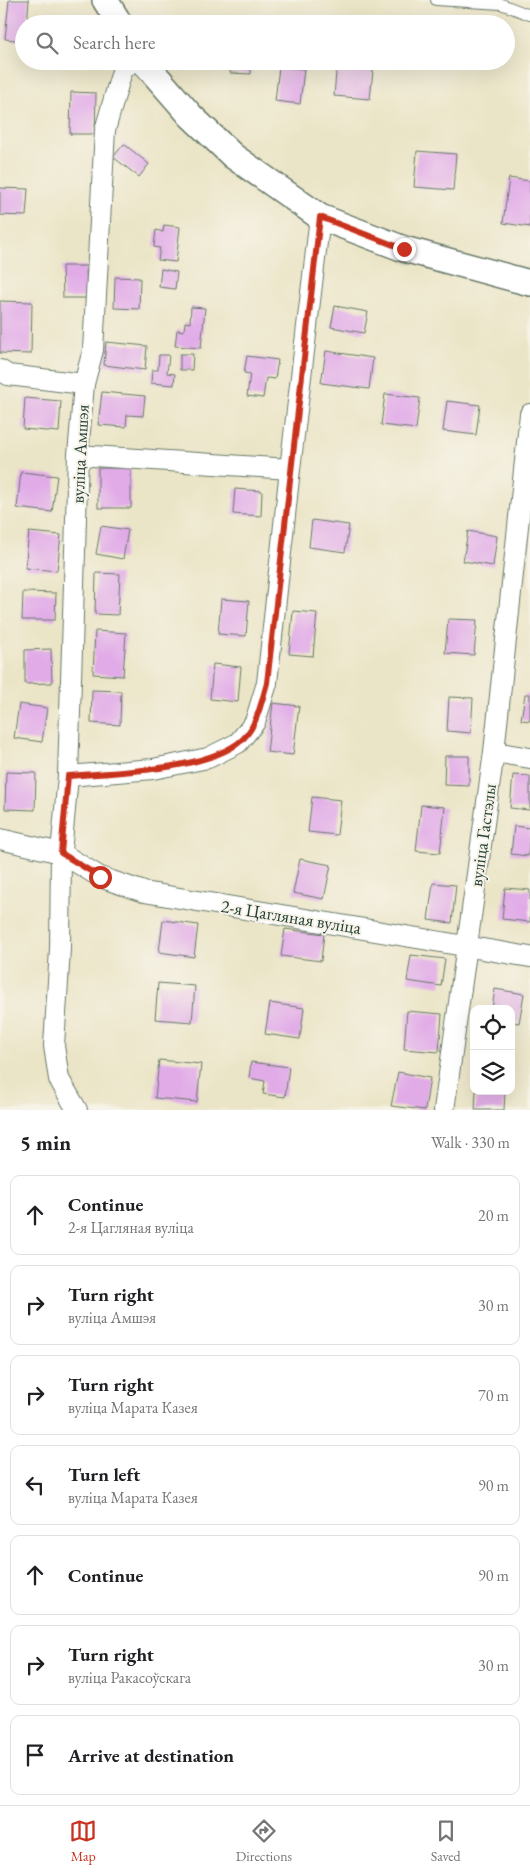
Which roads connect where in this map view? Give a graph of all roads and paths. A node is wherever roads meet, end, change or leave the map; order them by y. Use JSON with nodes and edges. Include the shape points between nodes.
{"nodes":[{"id":1,"x":105,"y":0,"type":"edge"},
{"id":2,"x":436,"y":0,"type":"edge"},
{"id":3,"x":114,"y":15,"type":"edge"},
{"id":4,"x":530,"y":15,"type":"edge"},
{"id":5,"x":123,"y":70,"type":"edge"},
{"id":6,"x":152,"y":70,"type":"edge"},
{"id":7,"x":320,"y":217,"type":"junction"},
{"id":8,"x":530,"y":283,"type":"edge"},
{"id":9,"x":0,"y":370,"type":"edge"},
{"id":10,"x":84,"y":384,"type":"junction"},
{"id":11,"x":530,"y":414,"type":"edge"},
{"id":12,"x":78,"y":455,"type":"junction"},
{"id":13,"x":290,"y":469,"type":"junction"},
{"id":14,"x":522,"y":561,"type":"edge"},
{"id":15,"x":494,"y":752,"type":"junction"},
{"id":16,"x":530,"y":758,"type":"edge"},
{"id":17,"x":68,"y":776,"type":"junction"},
{"id":18,"x":0,"y":839,"type":"edge"},
{"id":19,"x":61,"y":853,"type":"junction"},
{"id":20,"x":468,"y":946,"type":"junction"},
{"id":21,"x":530,"y":957,"type":"edge"},
{"id":22,"x":76,"y":1110,"type":"edge"},
{"id":23,"x":444,"y":1110,"type":"edge"}],
"edges":[{"from":1,"to":3,"type":"street"},
{"from":2,"to":4,"type":"lane","via":[[501,4]]},
{"from":5,"to":10,"type":"street","name":"вуліца Амшэя","via":[[105,130],[93,350]]},
{"from":6,"to":7,"type":"street","via":[[191,116],[233,156]]},
{"from":7,"to":8,"type":"street","via":[[404,249]]},
{"from":7,"to":13,"type":"street"},
{"from":9,"to":10,"type":"street","via":[[8,375]]},
{"from":10,"to":12,"type":"street","name":"вуліца Амшэя"},
{"from":11,"to":14,"type":"street","name":"вуліца Гастэлы"},
{"from":12,"to":13,"type":"street"},
{"from":12,"to":17,"type":"street","name":"вуліца Амшэя"},
{"from":13,"to":17,"type":"street","via":[[267,683],[256,722],[238,743],[208,758],[153,769]]},
{"from":14,"to":15,"type":"street","name":"вуліца Гастэлы"},
{"from":15,"to":16,"type":"street"},
{"from":15,"to":20,"type":"street","name":"вуліца Гастэлы"},
{"from":17,"to":19,"type":"street","name":"вуліца Амшэя"},
{"from":18,"to":19,"type":"street","name":"2-я Цагляная вуліца"},
{"from":19,"to":20,"type":"street","name":"2-я Цагляная вуліца","via":[[100,877],[144,892]]},
{"from":19,"to":22,"type":"street","name":"вуліца Амшэя","via":[[54,1046],[59,1079]]},
{"from":20,"to":21,"type":"street","name":"2-я Цагляная вуліца"},
{"from":20,"to":23,"type":"street","name":"вуліца Гастэлы"}]}
